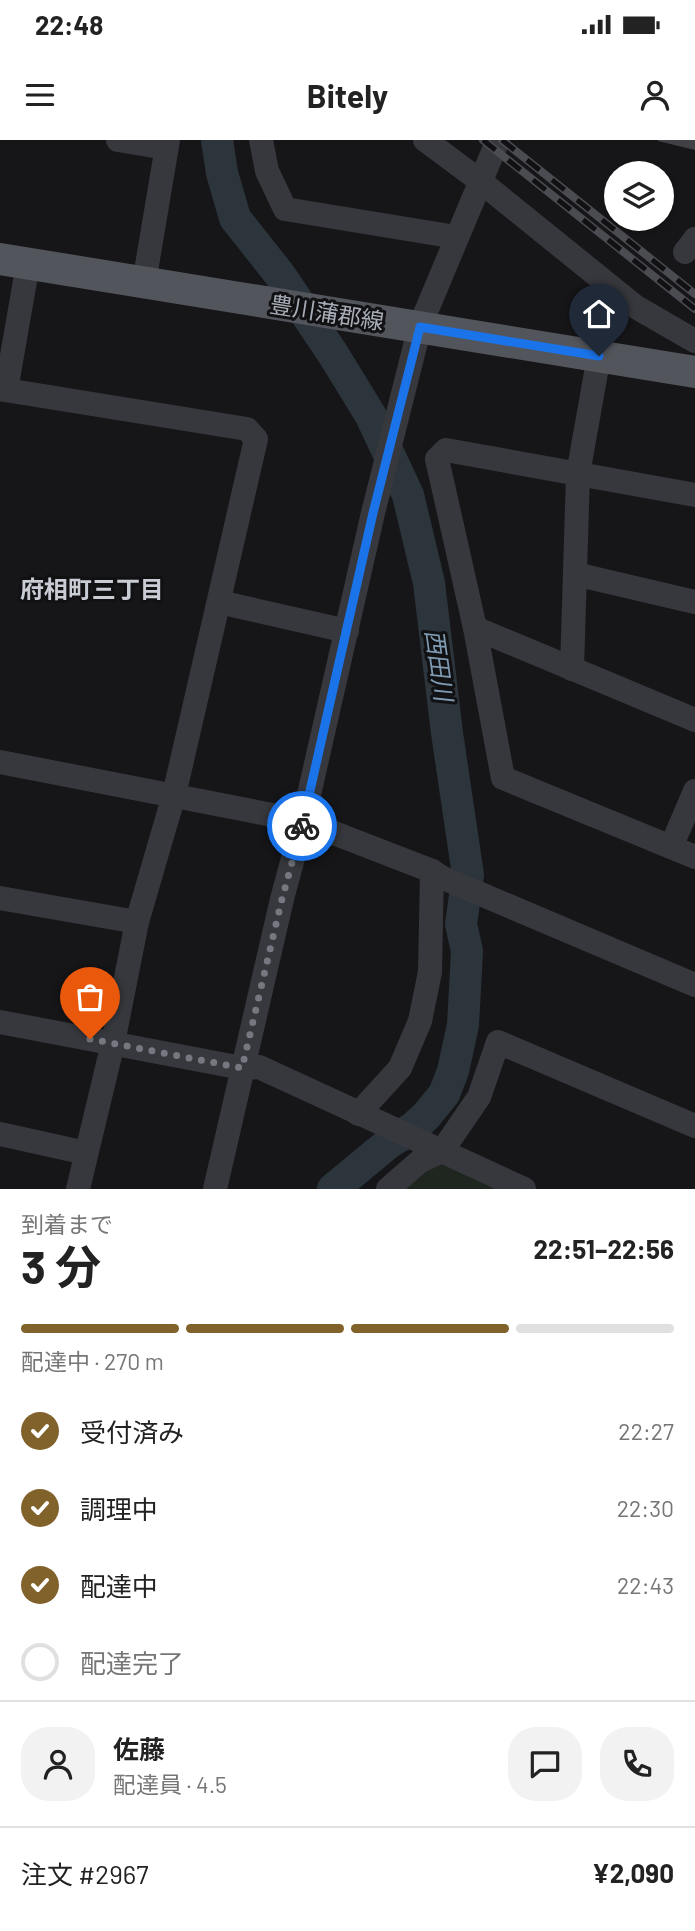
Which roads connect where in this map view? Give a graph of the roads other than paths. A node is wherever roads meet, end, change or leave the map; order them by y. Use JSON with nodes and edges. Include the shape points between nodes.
{"nodes":[{"id":1,"x":118,"y":140,"type":"edge"},
{"id":2,"x":261,"y":140,"type":"edge"},
{"id":3,"x":425,"y":140,"type":"edge"},
{"id":4,"x":498,"y":140,"type":"edge"},
{"id":5,"x":167,"y":144,"type":"edge"},
{"id":6,"x":480,"y":181,"type":"junction"},
{"id":7,"x":456,"y":237,"type":"junction"},
{"id":8,"x":14,"y":261,"type":"edge"},
{"id":9,"x":144,"y":283,"type":"junction"},
{"id":10,"x":420,"y":327,"type":"junction"},
{"id":11,"x":695,"y":341,"type":"edge"},
{"id":12,"x":599,"y":356,"type":"junction"},
{"id":13,"x":695,"y":372,"type":"edge"},
{"id":14,"x":3,"y":389,"type":"edge"},
{"id":15,"x":578,"y":474,"type":"junction"},
{"id":16,"x":695,"y":495,"type":"edge"},
{"id":17,"x":575,"y":574,"type":"junction"},
{"id":18,"x":219,"y":602,"type":"junction"},
{"id":19,"x":695,"y":603,"type":"edge"},
{"id":20,"x":475,"y":628,"type":"junction"},
{"id":21,"x":347,"y":631,"type":"junction"},
{"id":22,"x":572,"y":669,"type":"junction"},
{"id":23,"x":695,"y":720,"type":"edge"},
{"id":24,"x":0,"y":762,"type":"edge"},
{"id":25,"x":695,"y":791,"type":"edge"},
{"id":26,"x":174,"y":795,"type":"junction"},
{"id":27,"x":303,"y":821,"type":"junction"},
{"id":28,"x":671,"y":847,"type":"junction"},
{"id":29,"x":695,"y":857,"type":"edge"},
{"id":30,"x":437,"y":875,"type":"junction"},
{"id":31,"x":0,"y":898,"type":"edge"},
{"id":32,"x":137,"y":922,"type":"junction"},
{"id":33,"x":695,"y":985,"type":"edge"},
{"id":34,"x":0,"y":1022,"type":"edge"},
{"id":35,"x":113,"y":1043,"type":"junction"},
{"id":36,"x":242,"y":1068,"type":"junction"},
{"id":37,"x":355,"y":1113,"type":"junction"},
{"id":38,"x":695,"y":1126,"type":"edge"},
{"id":39,"x":0,"y":1134,"type":"edge"},
{"id":40,"x":437,"y":1149,"type":"junction"},
{"id":41,"x":86,"y":1153,"type":"junction"},
{"id":42,"x":78,"y":1189,"type":"edge"},
{"id":43,"x":215,"y":1189,"type":"edge"},
{"id":44,"x":388,"y":1189,"type":"edge"},
{"id":45,"x":524,"y":1189,"type":"edge"}],
"edges":[{"from":1,"to":5,"type":"street"},
{"from":2,"to":7,"type":"street","via":[[267,171],[285,209]]},
{"from":3,"to":6,"type":"street"},
{"from":4,"to":6,"type":"street"},
{"from":5,"to":9,"type":"street"},
{"from":6,"to":7,"type":"street"},
{"from":6,"to":11,"type":"street","via":[[636,307]]},
{"from":7,"to":10,"type":"street"},
{"from":8,"to":9,"type":"main road","name":"豊川蒲郡線"},
{"from":8,"to":14,"type":"street"},
{"from":9,"to":10,"type":"main road","name":"豊川蒲郡線"},
{"from":10,"to":12,"type":"main road","name":"豊川蒲郡線"},
{"from":10,"to":21,"type":"street"},
{"from":12,"to":13,"type":"main road","name":"豊川蒲郡線"},
{"from":12,"to":15,"type":"street"},
{"from":14,"to":18,"type":"street","via":[[247,429],[256,439]]},
{"from":15,"to":16,"type":"street"},
{"from":15,"to":17,"type":"street"},
{"from":15,"to":20,"type":"street","via":[[446,450],[437,459]]},
{"from":17,"to":19,"type":"street"},
{"from":17,"to":22,"type":"street"},
{"from":18,"to":21,"type":"street"},
{"from":18,"to":26,"type":"street"},
{"from":20,"to":22,"type":"street"},
{"from":20,"to":28,"type":"street","via":[[503,778]]},
{"from":21,"to":27,"type":"street"},
{"from":22,"to":23,"type":"street"},
{"from":24,"to":26,"type":"street"},
{"from":25,"to":28,"type":"street"},
{"from":26,"to":27,"type":"street"},
{"from":26,"to":32,"type":"street"},
{"from":27,"to":30,"type":"street"},
{"from":27,"to":36,"type":"street"},
{"from":28,"to":29,"type":"street"},
{"from":30,"to":33,"type":"street"},
{"from":30,"to":37,"type":"street","via":[[430,972],[421,1021],[400,1068]]},
{"from":31,"to":32,"type":"street"},
{"from":32,"to":35,"type":"street"},
{"from":34,"to":35,"type":"street"},
{"from":35,"to":36,"type":"street"},
{"from":35,"to":41,"type":"street"},
{"from":36,"to":37,"type":"street","via":[[259,1068]]},
{"from":36,"to":43,"type":"street"},
{"from":37,"to":40,"type":"street"},
{"from":38,"to":40,"type":"street","via":[[498,1042],[479,1097]]},
{"from":39,"to":41,"type":"street"},
{"from":40,"to":44,"type":"street"},
{"from":40,"to":45,"type":"street"},
{"from":41,"to":42,"type":"street"}]}
